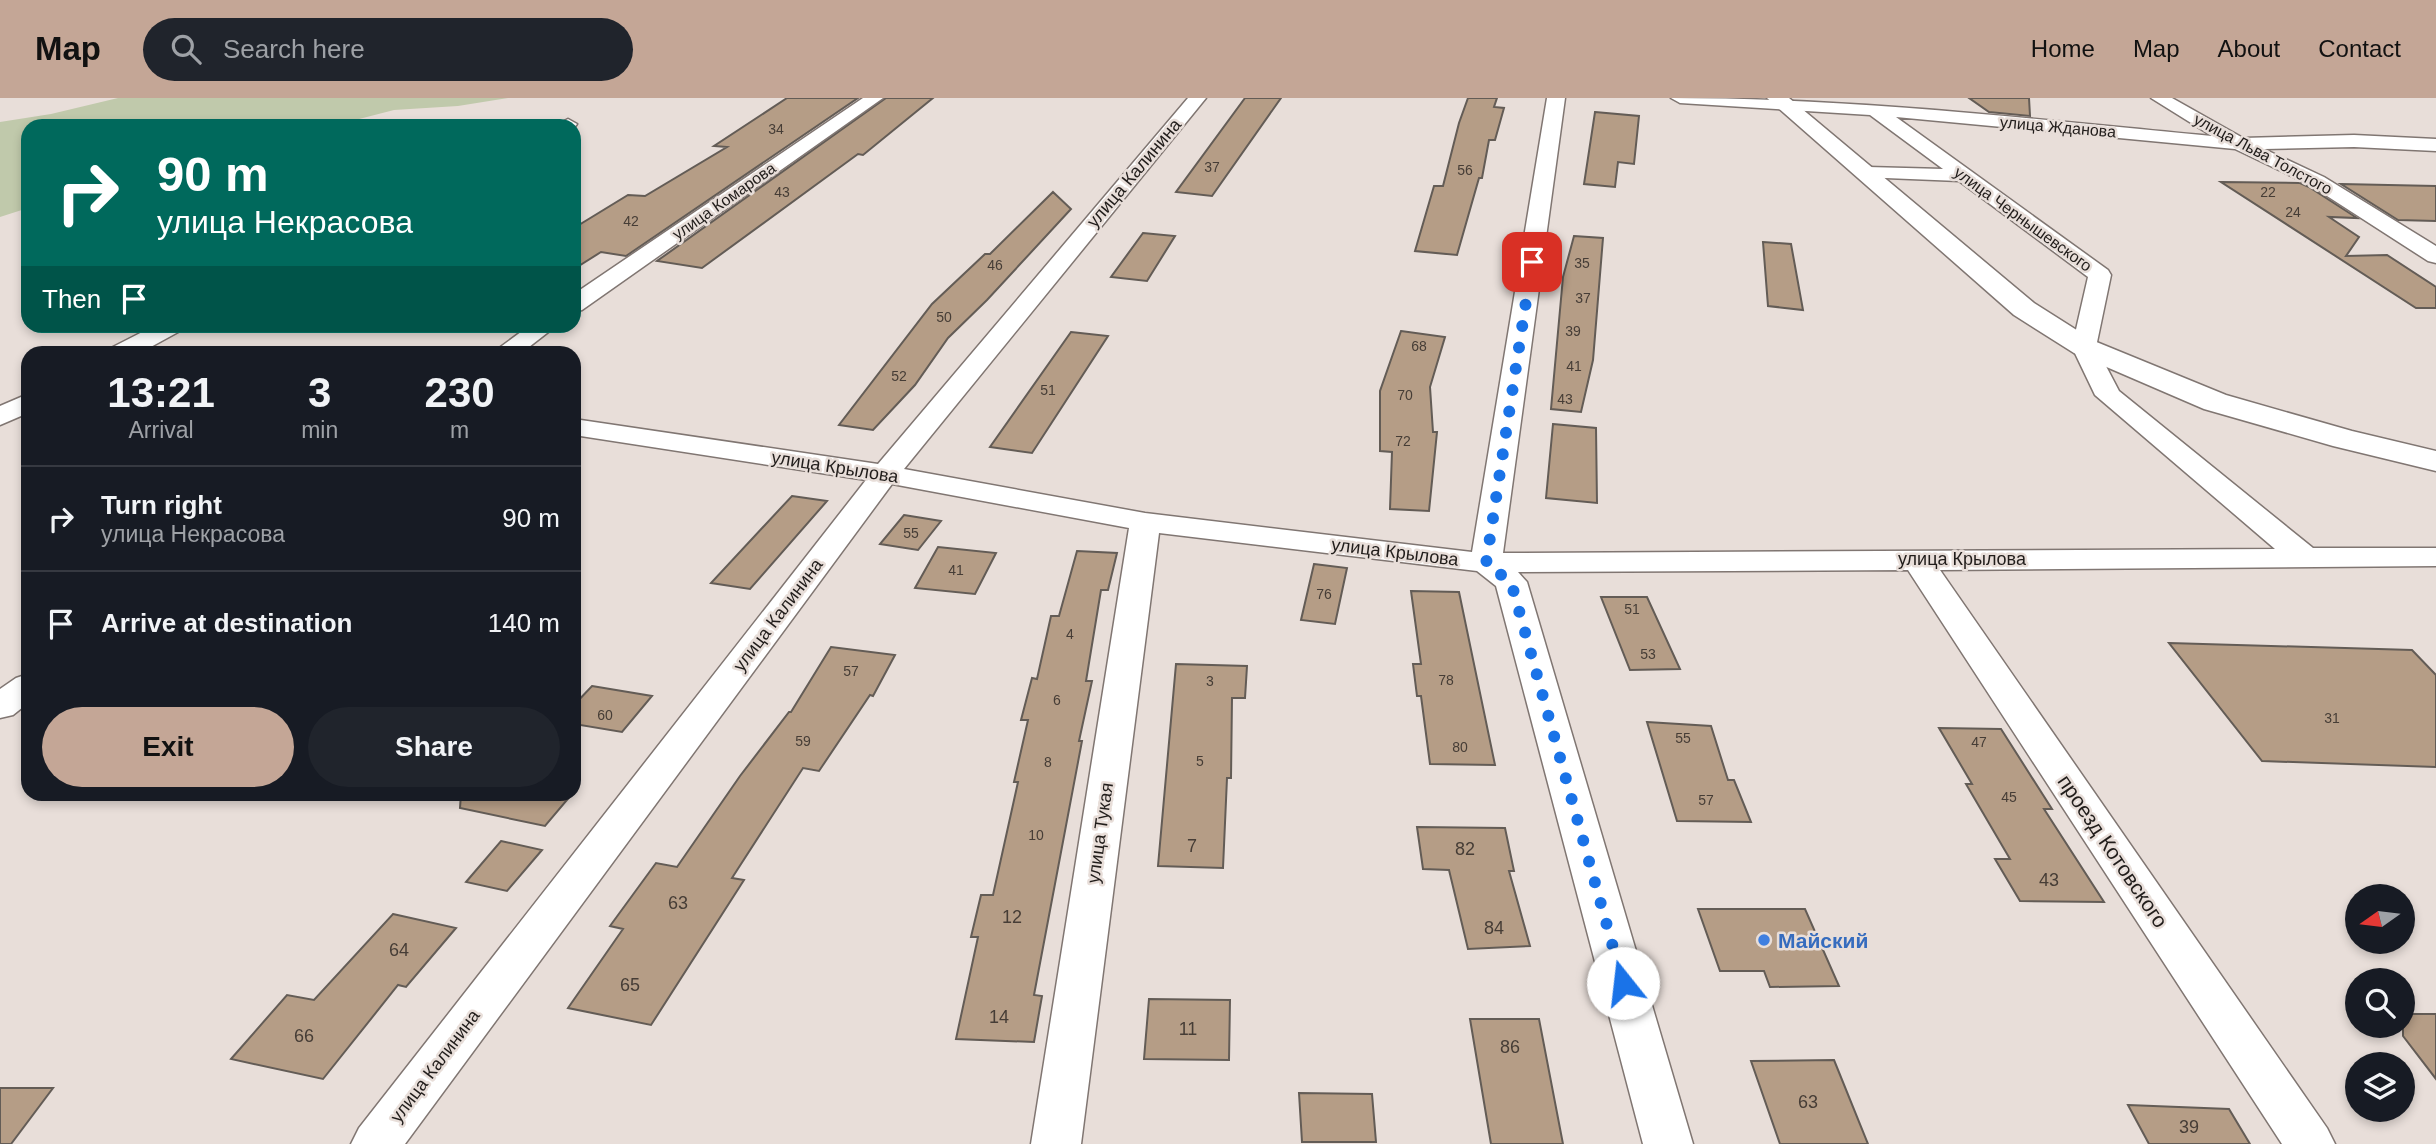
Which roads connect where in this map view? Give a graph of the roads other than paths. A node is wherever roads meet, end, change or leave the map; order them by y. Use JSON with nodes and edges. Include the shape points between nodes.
{"nodes":[{"id":1,"x":874,"y":98,"type":"edge"},
{"id":2,"x":1196,"y":98,"type":"edge"},
{"id":3,"x":1556,"y":98,"type":"edge"},
{"id":4,"x":1680,"y":98,"type":"edge"},
{"id":5,"x":2160,"y":98,"type":"edge"},
{"id":6,"x":1782,"y":102,"type":"edge"},
{"id":7,"x":1867,"y":104,"type":"edge"},
{"id":8,"x":2239,"y":144,"type":"junction"},
{"id":9,"x":2436,"y":145,"type":"edge"},
{"id":10,"x":1868,"y":173,"type":"junction"},
{"id":11,"x":1964,"y":175,"type":"junction"},
{"id":12,"x":2436,"y":256,"type":"edge"},
{"id":13,"x":581,"y":300,"type":"edge"},
{"id":14,"x":158,"y":333,"type":"edge"},
{"id":15,"x":534,"y":333,"type":"edge"},
{"id":16,"x":133,"y":346,"type":"edge"},
{"id":17,"x":515,"y":346,"type":"edge"},
{"id":18,"x":2084,"y":347,"type":"junction"},
{"id":19,"x":21,"y":406,"type":"edge"},
{"id":20,"x":0,"y":416,"type":"edge"},
{"id":21,"x":581,"y":428,"type":"edge"},
{"id":22,"x":2436,"y":461,"type":"edge"},
{"id":23,"x":885,"y":474,"type":"junction"},
{"id":24,"x":1145,"y":522,"type":"junction"},
{"id":25,"x":2304,"y":557,"type":"junction"},
{"id":26,"x":2436,"y":557,"type":"edge"},
{"id":27,"x":1917,"y":559,"type":"junction"},
{"id":28,"x":1486,"y":564,"type":"junction"},
{"id":29,"x":21,"y":691,"type":"edge"},
{"id":30,"x":0,"y":705,"type":"edge"},
{"id":31,"x":376,"y":1144,"type":"edge"},
{"id":32,"x":1056,"y":1144,"type":"edge"},
{"id":33,"x":1668,"y":1144,"type":"edge"},
{"id":34,"x":2309,"y":1144,"type":"edge"}],
"edges":[{"from":1,"to":13,"type":"street","name":"улица Комарова"},
{"from":2,"to":23,"type":"street","name":"улица Калинина"},
{"from":3,"to":28,"type":"street"},
{"from":4,"to":6,"type":"street","name":"улица Жданова"},
{"from":5,"to":8,"type":"street","name":"улица Льва Толстого"},
{"from":6,"to":7,"type":"street","name":"улица Жданова"},
{"from":6,"to":10,"type":"street"},
{"from":7,"to":8,"type":"street","name":"улица Жданова"},
{"from":7,"to":11,"type":"street","name":"улица Чернышевского"},
{"from":8,"to":9,"type":"street","name":"улица Жданова","via":[[2354,141]]},
{"from":8,"to":12,"type":"street","name":"улица Льва Толстого","via":[[2317,181]]},
{"from":10,"to":11,"type":"street"},
{"from":10,"to":18,"type":"street","via":[[2024,309]]},
{"from":11,"to":18,"type":"street","name":"улица Чернышевского","via":[[2100,275]]},
{"from":14,"to":16,"type":"street"},
{"from":15,"to":17,"type":"street"},
{"from":18,"to":22,"type":"street","via":[[2215,402]]},
{"from":18,"to":25,"type":"street","via":[[2108,395]]},
{"from":19,"to":20,"type":"street"},
{"from":21,"to":23,"type":"street","name":"улица Крылова"},
{"from":23,"to":24,"type":"street","name":"улица Крылова"},
{"from":23,"to":31,"type":"street","name":"улица Калинина"},
{"from":24,"to":28,"type":"street","name":"улица Крылова"},
{"from":24,"to":32,"type":"street","name":"улица Тукая"},
{"from":25,"to":26,"type":"street","name":"улица Крылова"},
{"from":25,"to":27,"type":"street","name":"улица Крылова"},
{"from":27,"to":28,"type":"street","name":"улица Крылова"},
{"from":27,"to":34,"type":"street","name":"проезд Котовского"},
{"from":28,"to":33,"type":"street","via":[[1511,582]]},
{"from":29,"to":30,"type":"street"}]}
